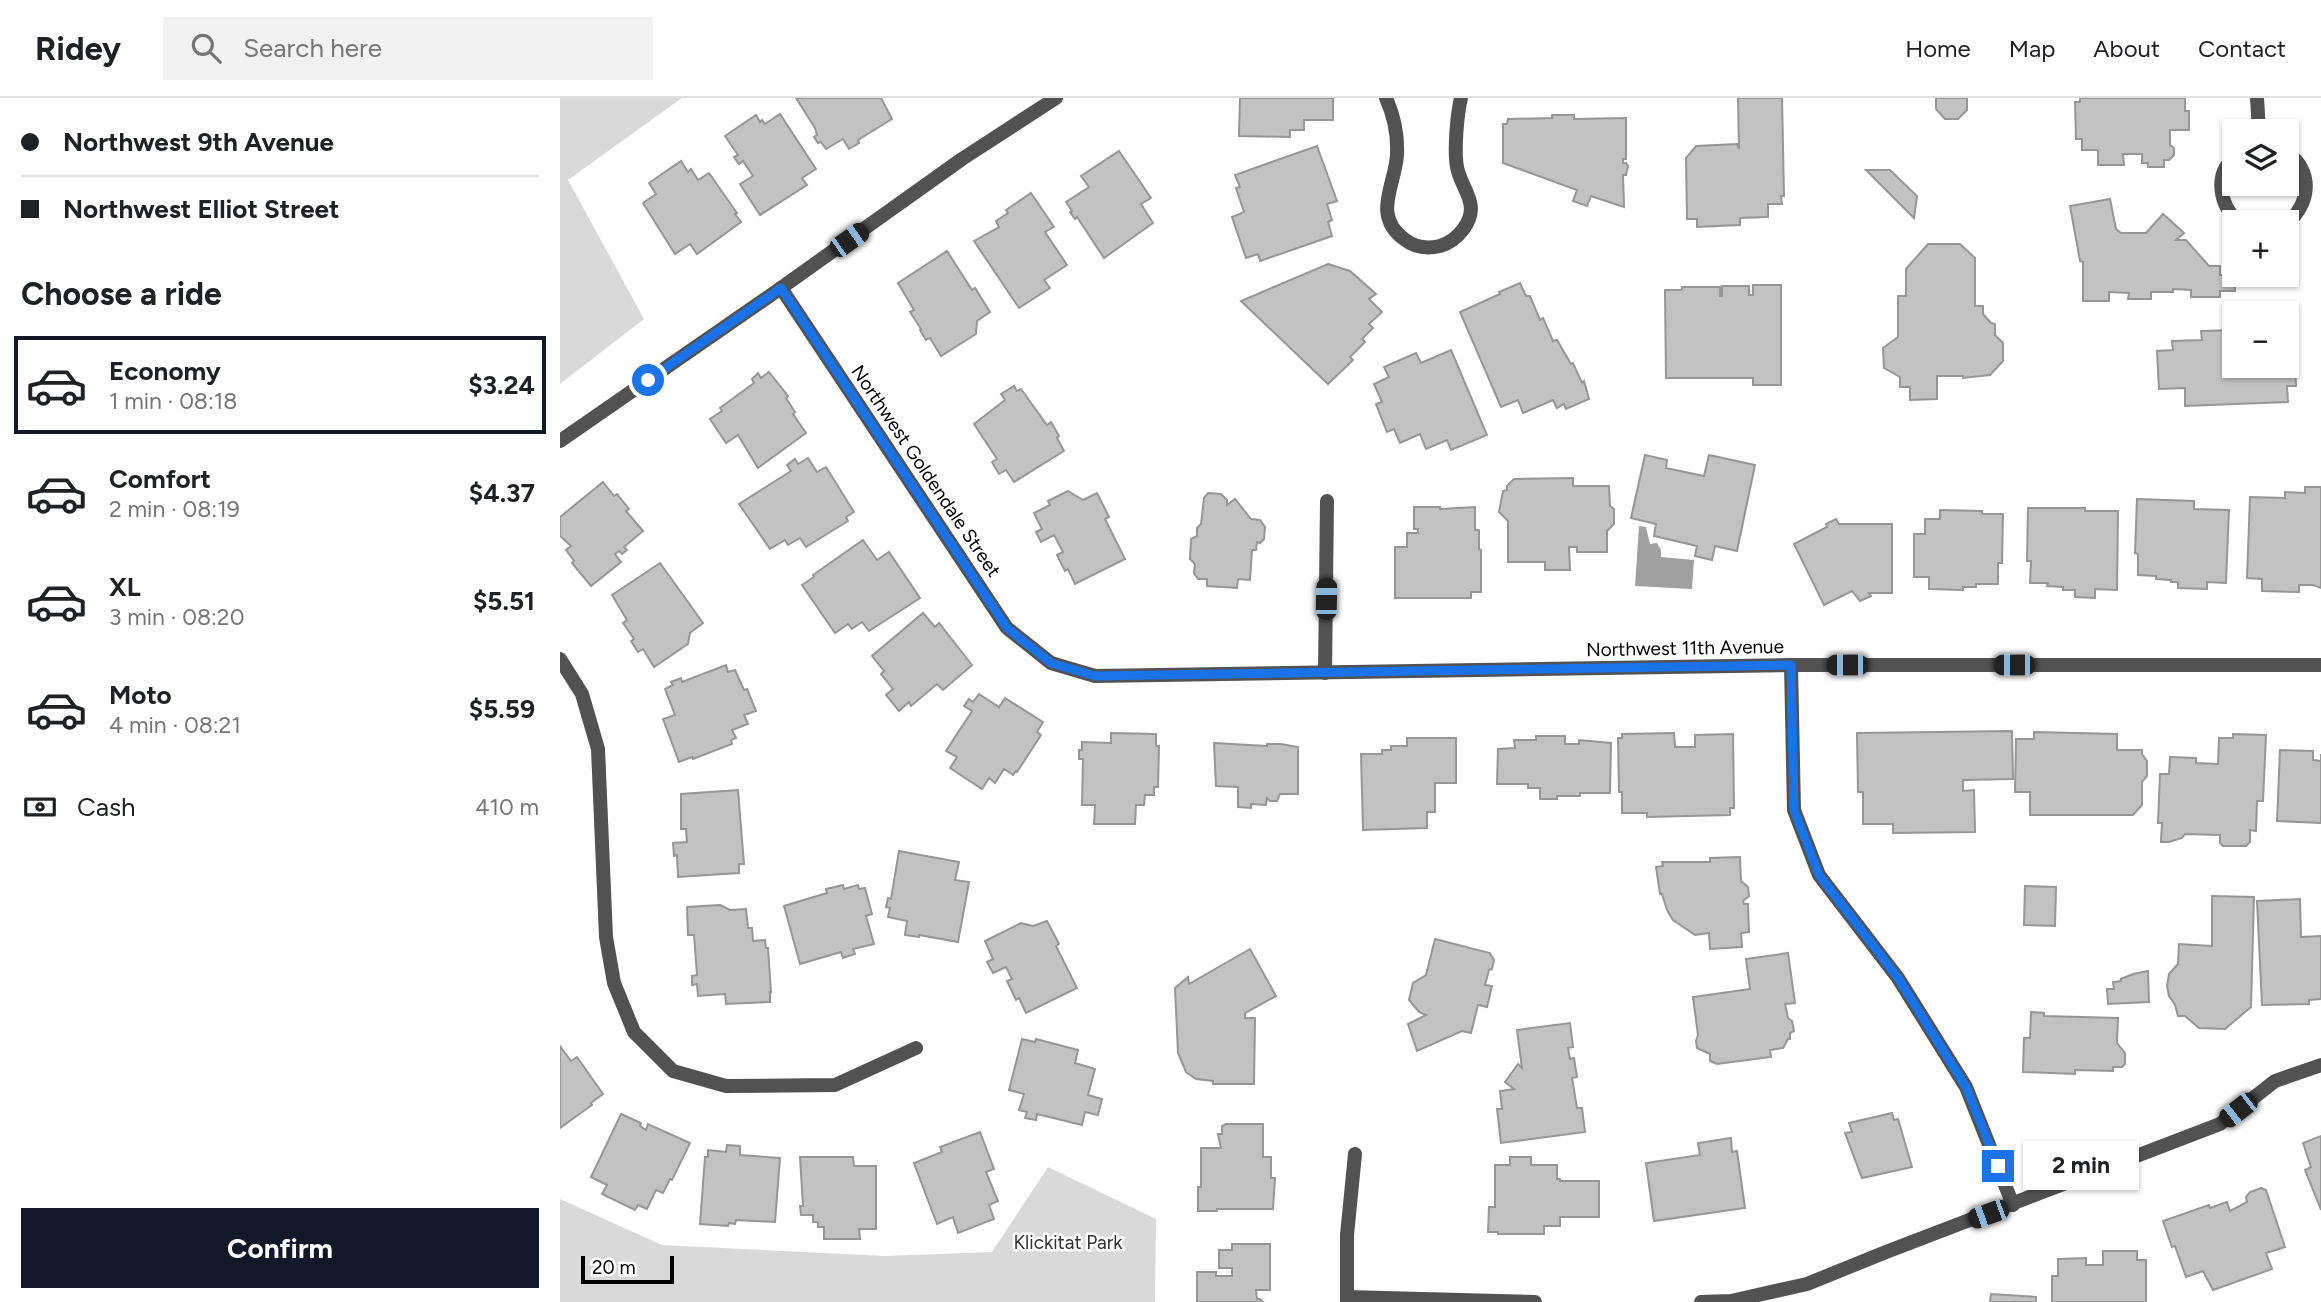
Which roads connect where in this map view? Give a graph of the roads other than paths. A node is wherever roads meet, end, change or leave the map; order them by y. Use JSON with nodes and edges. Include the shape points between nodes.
{"nodes":[{"id":1,"x":1056,"y":98,"type":"edge"},
{"id":2,"x":1387,"y":98,"type":"edge"},
{"id":3,"x":1461,"y":98,"type":"edge"},
{"id":4,"x":2257,"y":98,"type":"edge"},
{"id":5,"x":2258,"y":119,"type":"edge"},
{"id":6,"x":2299,"y":164,"type":"edge"},
{"id":7,"x":2222,"y":175,"type":"edge"},
{"id":8,"x":2222,"y":196,"type":"edge"},
{"id":9,"x":2299,"y":211,"type":"edge"},
{"id":10,"x":781,"y":288,"type":"junction"},
{"id":11,"x":560,"y":441,"type":"edge"},
{"id":12,"x":1327,"y":501,"type":"dead end"},
{"id":13,"x":560,"y":659,"type":"edge"},
{"id":14,"x":1051,"y":663,"type":"joint"},
{"id":15,"x":1791,"y":665,"type":"junction"},
{"id":16,"x":2321,"y":665,"type":"edge"},
{"id":17,"x":1325,"y":673,"type":"junction"},
{"id":18,"x":916,"y":1048,"type":"dead end"},
{"id":19,"x":2321,"y":1065,"type":"edge"},
{"id":20,"x":1355,"y":1154,"type":"dead end"},
{"id":21,"x":2013,"y":1205,"type":"junction"},
{"id":22,"x":1347,"y":1300,"type":"edge"},
{"id":23,"x":1535,"y":1302,"type":"edge"},
{"id":24,"x":1701,"y":1302,"type":"edge"}],
"edges":[{"from":1,"to":10,"type":"street"},
{"from":2,"to":3,"type":"street","via":[[1394,117],[1397,157],[1387,209],[1390,223],[1398,235],[1424,248],[1451,241],[1469,219],[1472,205],[1457,167]]},
{"from":4,"to":5,"type":"street"},
{"from":6,"to":9,"type":"street","via":[[2306,183]]},
{"from":7,"to":8,"type":"street"},
{"from":10,"to":11,"type":"street"},
{"from":10,"to":14,"type":"street","name":"Northwest Goldendale Street","via":[[1007,628]]},
{"from":12,"to":17,"type":"street"},
{"from":13,"to":18,"type":"street","via":[[582,694],[598,749],[606,937],[614,982],[634,1032],[673,1071],[726,1086],[835,1085]]},
{"from":14,"to":17,"type":"street","name":"Northwest 11th Avenue","via":[[1095,676]]},
{"from":15,"to":16,"type":"street","name":"Northwest 11th Avenue"},
{"from":15,"to":17,"type":"street","name":"Northwest 11th Avenue"},
{"from":15,"to":21,"type":"street","via":[[1794,810],[1819,875],[1898,978],[1966,1087]]},
{"from":19,"to":21,"type":"street","via":[[2275,1081],[2220,1124]]},
{"from":20,"to":22,"type":"street","via":[[1347,1235]]},
{"from":21,"to":24,"type":"street","via":[[1807,1284],[1731,1301]]},
{"from":22,"to":23,"type":"street"}]}
